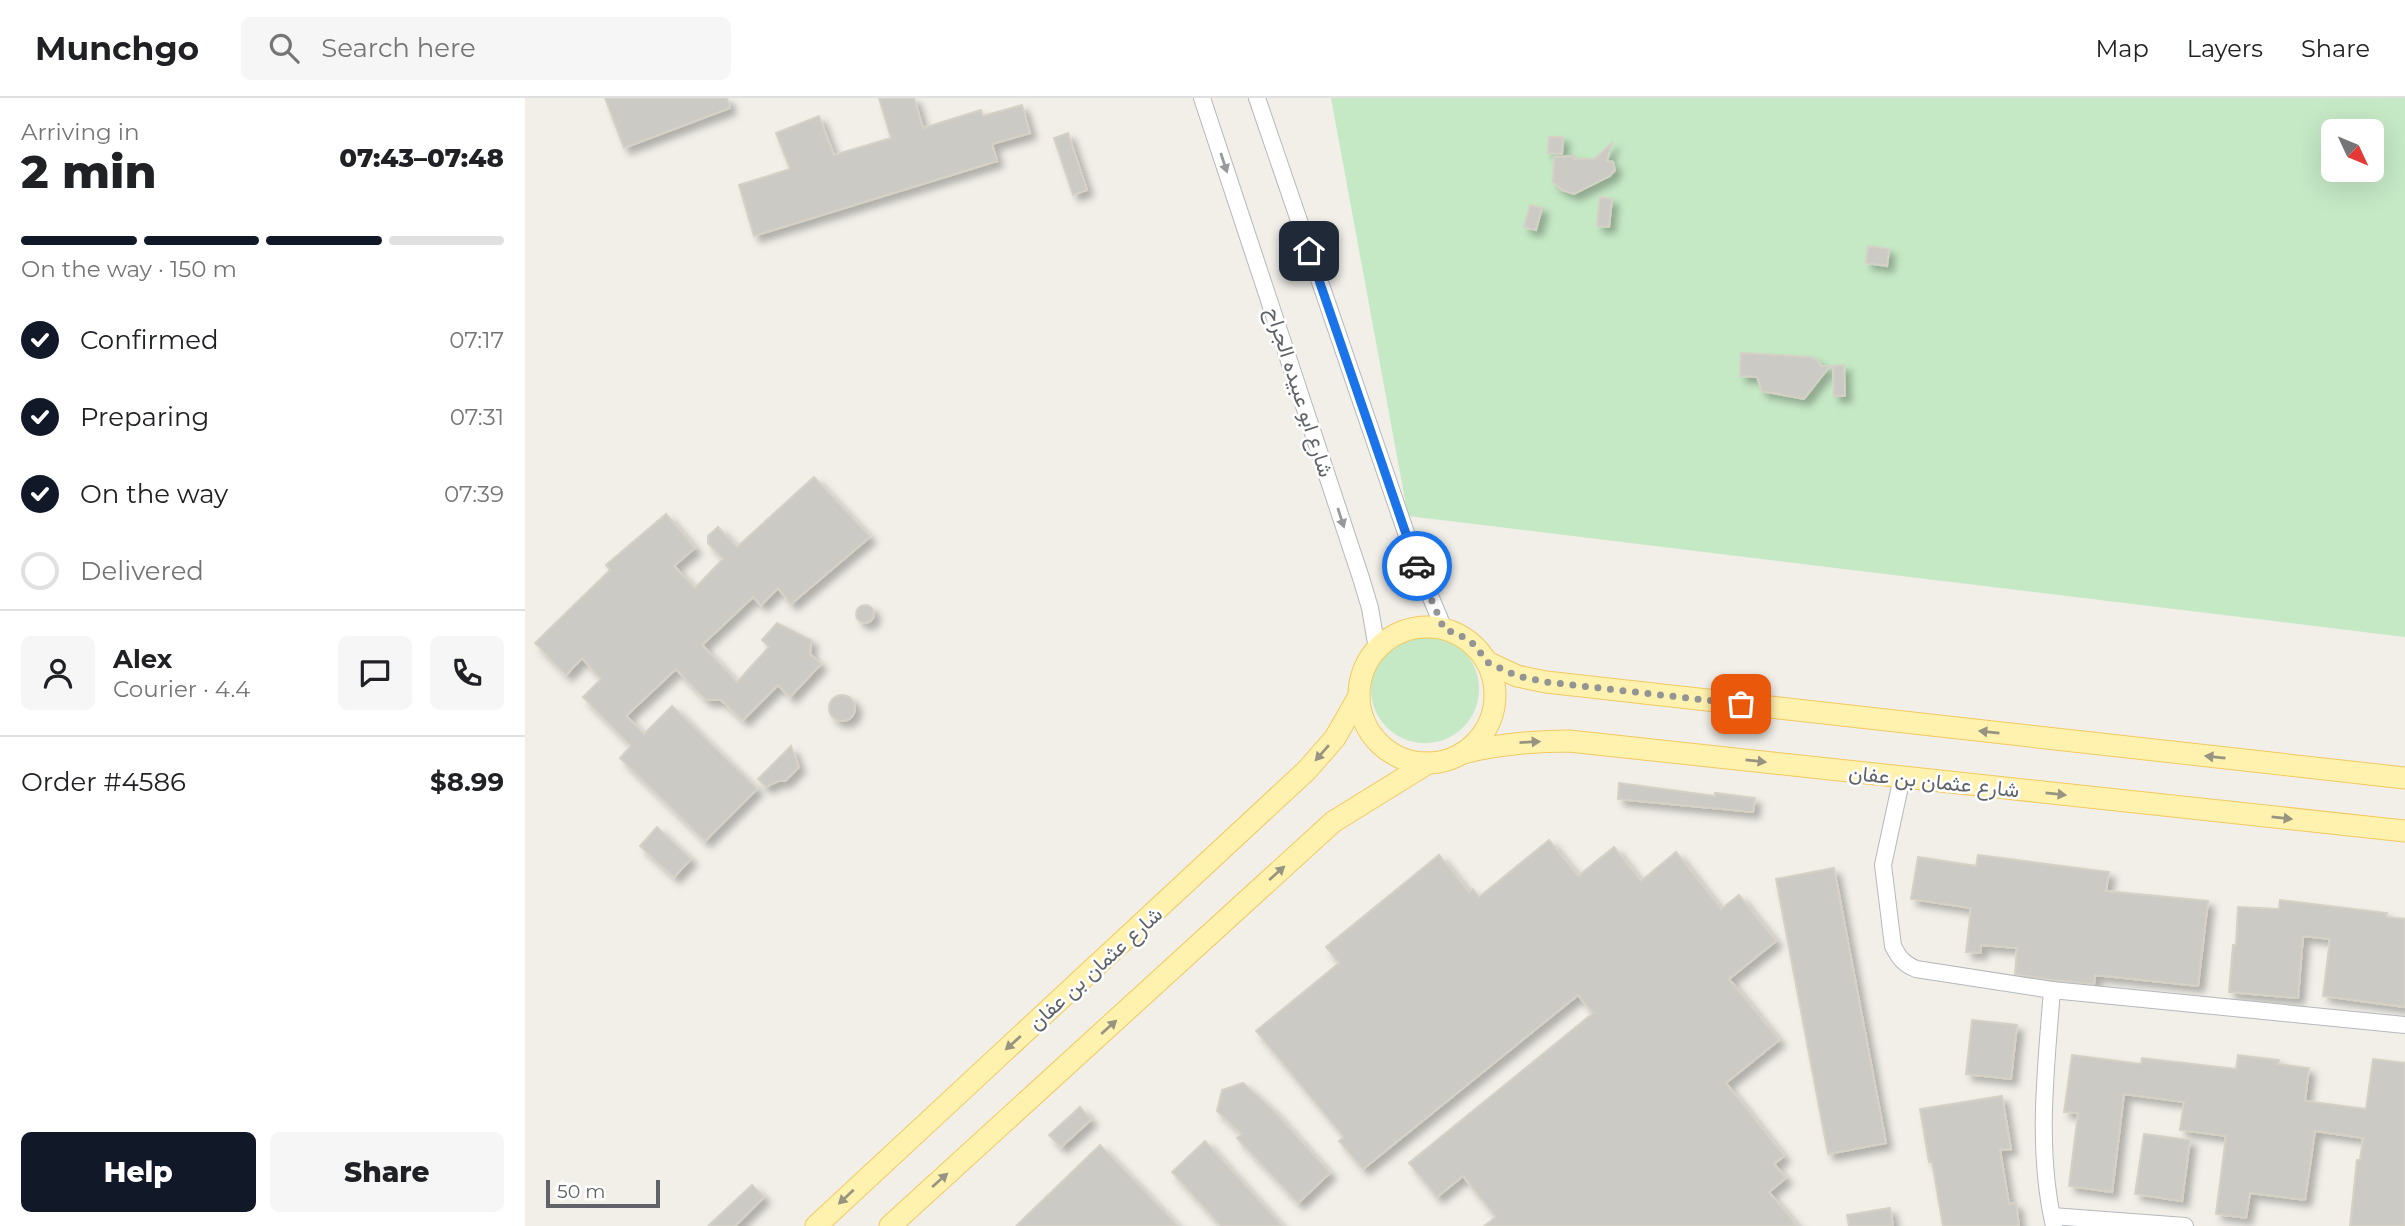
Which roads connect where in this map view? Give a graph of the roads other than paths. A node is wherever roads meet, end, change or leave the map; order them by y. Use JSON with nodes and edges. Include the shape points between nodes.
{"nodes":[{"id":1,"x":1202,"y":98,"type":"edge"},
{"id":2,"x":1257,"y":98,"type":"edge"},
{"id":3,"x":1444,"y":629,"type":"junction"},
{"id":4,"x":1377,"y":649,"type":"junction"},
{"id":5,"x":1487,"y":662,"type":"junction"},
{"id":6,"x":1359,"y":696,"type":"junction"},
{"id":7,"x":1463,"y":753,"type":"junction"},
{"id":8,"x":1428,"y":763,"type":"junction"},
{"id":9,"x":1902,"y":777,"type":"junction"},
{"id":10,"x":2405,"y":778,"type":"edge"},
{"id":11,"x":2405,"y":831,"type":"edge"},
{"id":12,"x":2052,"y":990,"type":"junction"},
{"id":13,"x":2405,"y":1025,"type":"edge"},
{"id":14,"x":2053,"y":1221,"type":"edge"},
{"id":15,"x":816,"y":1226,"type":"edge"},
{"id":16,"x":890,"y":1226,"type":"edge"},
{"id":17,"x":2185,"y":1226,"type":"edge"}],
"edges":[{"from":1,"to":4,"type":"street","name":"شارع ابو عبيده الجراح","one_way":true,"via":[[1361,578]]},
{"from":2,"to":3,"type":"street","via":[[1416,562]]},
{"from":3,"to":4,"type":"main road","via":[[1420,627],[1396,634]]},
{"from":3,"to":5,"type":"main road","via":[[1475,645]]},
{"from":4,"to":6,"type":"main road","via":[[1367,663]]},
{"from":5,"to":7,"type":"main road","via":[[1494,681],[1490,722]]},
{"from":10,"to":5,"type":"main road","one_way":true,"via":[[1546,682],[1517,676]]},
{"from":6,"to":8,"type":"main road","via":[[1362,717],[1388,751]]},
{"from":6,"to":15,"type":"main road","name":"شارع عثمان بن عفان","one_way":true,"via":[[1335,738],[1307,770]]},
{"from":7,"to":8,"type":"main road"},
{"from":7,"to":9,"type":"main road","name":"شارع عثمان بن عفان","one_way":true,"via":[[1527,741],[1569,741]]},
{"from":16,"to":8,"type":"main road","one_way":true,"via":[[1333,822]]},
{"from":9,"to":11,"type":"main road","name":"شارع عثمان بن عفان","one_way":true},
{"from":9,"to":12,"type":"street","via":[[1883,865],[1898,958],[1916,969]]},
{"from":12,"to":13,"type":"street"},
{"from":12,"to":14,"type":"street","via":[[2044,1096]]},
{"from":14,"to":17,"type":"street"}]}
